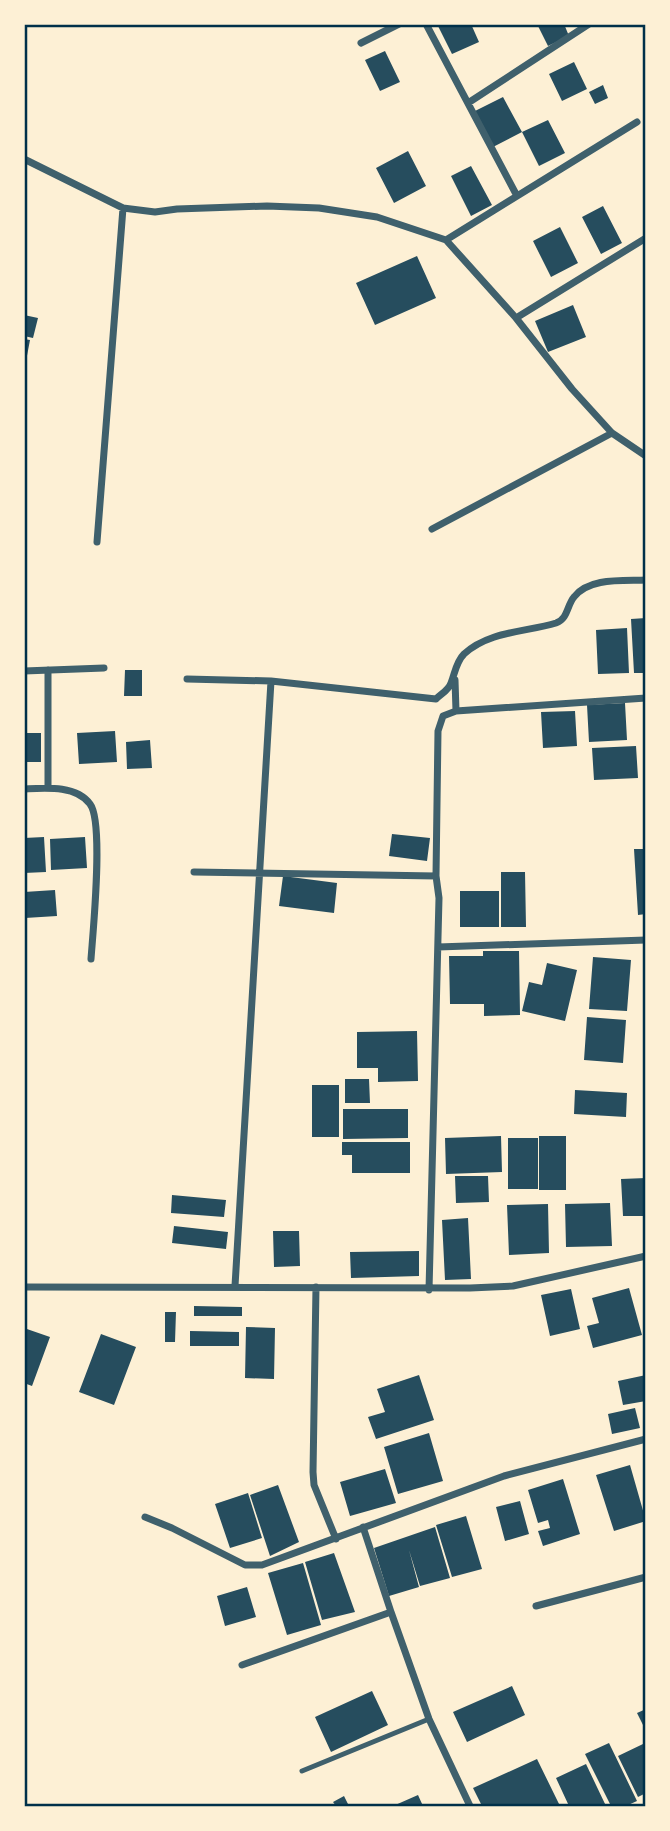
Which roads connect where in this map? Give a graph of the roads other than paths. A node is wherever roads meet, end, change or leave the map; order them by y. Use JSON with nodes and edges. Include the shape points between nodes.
{"nodes":[{"id":1,"x":399,"y":24,"type":"edge"},
{"id":2,"x":426,"y":24,"type":"edge"},
{"id":3,"x":589,"y":24,"type":"edge"},
{"id":4,"x":361,"y":43,"type":"dead end"},
{"id":5,"x":468,"y":103,"type":"junction"},
{"id":6,"x":637,"y":122,"type":"dead end"},
{"id":7,"x":25,"y":163,"type":"edge"},
{"id":8,"x":517,"y":196,"type":"junction"},
{"id":9,"x":123,"y":208,"type":"junction"},
{"id":10,"x":646,"y":238,"type":"edge"},
{"id":11,"x":446,"y":240,"type":"junction"},
{"id":12,"x":516,"y":318,"type":"junction"},
{"id":13,"x":612,"y":432,"type":"junction"},
{"id":14,"x":646,"y":456,"type":"edge"},
{"id":15,"x":432,"y":528,"type":"dead end"},
{"id":16,"x":97,"y":542,"type":"dead end"},
{"id":17,"x":646,"y":580,"type":"edge"},
{"id":18,"x":104,"y":668,"type":"dead end"},
{"id":19,"x":48,"y":670,"type":"junction"},
{"id":20,"x":454,"y":670,"type":"junction"},
{"id":21,"x":24,"y":671,"type":"edge"},
{"id":22,"x":187,"y":679,"type":"dead end"},
{"id":23,"x":271,"y":681,"type":"junction"},
{"id":24,"x":646,"y":698,"type":"edge"},
{"id":25,"x":456,"y":710,"type":"junction"},
{"id":26,"x":48,"y":788,"type":"junction"},
{"id":27,"x":24,"y":789,"type":"edge"},
{"id":28,"x":194,"y":872,"type":"dead end"},
{"id":29,"x":261,"y":874,"type":"junction"},
{"id":30,"x":436,"y":876,"type":"junction"},
{"id":31,"x":646,"y":940,"type":"edge"},
{"id":32,"x":438,"y":947,"type":"junction"},
{"id":33,"x":91,"y":959,"type":"dead end"},
{"id":34,"x":646,"y":1256,"type":"edge"},
{"id":35,"x":236,"y":1286,"type":"junction"},
{"id":36,"x":24,"y":1287,"type":"edge"},
{"id":37,"x":316,"y":1287,"type":"junction"},
{"id":38,"x":429,"y":1290,"type":"junction"},
{"id":39,"x":646,"y":1438,"type":"edge"},
{"id":40,"x":145,"y":1517,"type":"dead end"},
{"id":41,"x":363,"y":1527,"type":"junction"},
{"id":42,"x":336,"y":1539,"type":"junction"},
{"id":43,"x":646,"y":1577,"type":"edge"},
{"id":44,"x":536,"y":1605,"type":"dead end"},
{"id":45,"x":391,"y":1612,"type":"junction"},
{"id":46,"x":242,"y":1665,"type":"dead end"},
{"id":47,"x":429,"y":1718,"type":"junction"},
{"id":48,"x":302,"y":1770,"type":"dead end"},
{"id":49,"x":470,"y":1807,"type":"edge"}],
"edges":[{"from":1,"to":4,"type":"street"},
{"from":2,"to":5,"type":"street"},
{"from":3,"to":5,"type":"street"},
{"from":5,"to":8,"type":"street"},
{"from":6,"to":8,"type":"street"},
{"from":7,"to":9,"type":"street"},
{"from":8,"to":11,"type":"street"},
{"from":9,"to":11,"type":"street","via":[[155,212],[319,208],[377,217]]},
{"from":9,"to":16,"type":"street"},
{"from":10,"to":12,"type":"street"},
{"from":11,"to":12,"type":"street"},
{"from":12,"to":13,"type":"street"},
{"from":13,"to":14,"type":"street"},
{"from":13,"to":15,"type":"street"},
{"from":17,"to":20,"type":"street","via":[[585,587],[573,597],[559,622],[488,640],[464,654]]},
{"from":18,"to":19,"type":"street"},
{"from":19,"to":21,"type":"street"},
{"from":19,"to":26,"type":"street"},
{"from":20,"to":23,"type":"street","via":[[451,686],[436,699]]},
{"from":20,"to":25,"type":"street"},
{"from":22,"to":23,"type":"street"},
{"from":23,"to":29,"type":"street"},
{"from":24,"to":25,"type":"street"},
{"from":25,"to":30,"type":"street","via":[[443,716],[438,731]]},
{"from":26,"to":27,"type":"street"},
{"from":26,"to":33,"type":"street","via":[[76,792],[90,804],[94,816]]},
{"from":28,"to":29,"type":"street"},
{"from":29,"to":30,"type":"street"},
{"from":29,"to":35,"type":"street"},
{"from":30,"to":32,"type":"street"},
{"from":31,"to":32,"type":"street"},
{"from":32,"to":38,"type":"street"},
{"from":34,"to":38,"type":"street","via":[[513,1286]]},
{"from":35,"to":36,"type":"street"},
{"from":35,"to":37,"type":"street"},
{"from":37,"to":38,"type":"street"},
{"from":37,"to":42,"type":"street","via":[[314,1485]]},
{"from":39,"to":41,"type":"street","via":[[504,1476]]},
{"from":40,"to":42,"type":"street","via":[[244,1564],[261,1565]]},
{"from":41,"to":42,"type":"street"},
{"from":41,"to":45,"type":"street"},
{"from":43,"to":44,"type":"street"},
{"from":45,"to":46,"type":"street"},
{"from":45,"to":47,"type":"street"},
{"from":47,"to":48,"type":"lane"},
{"from":47,"to":49,"type":"street"}]}
